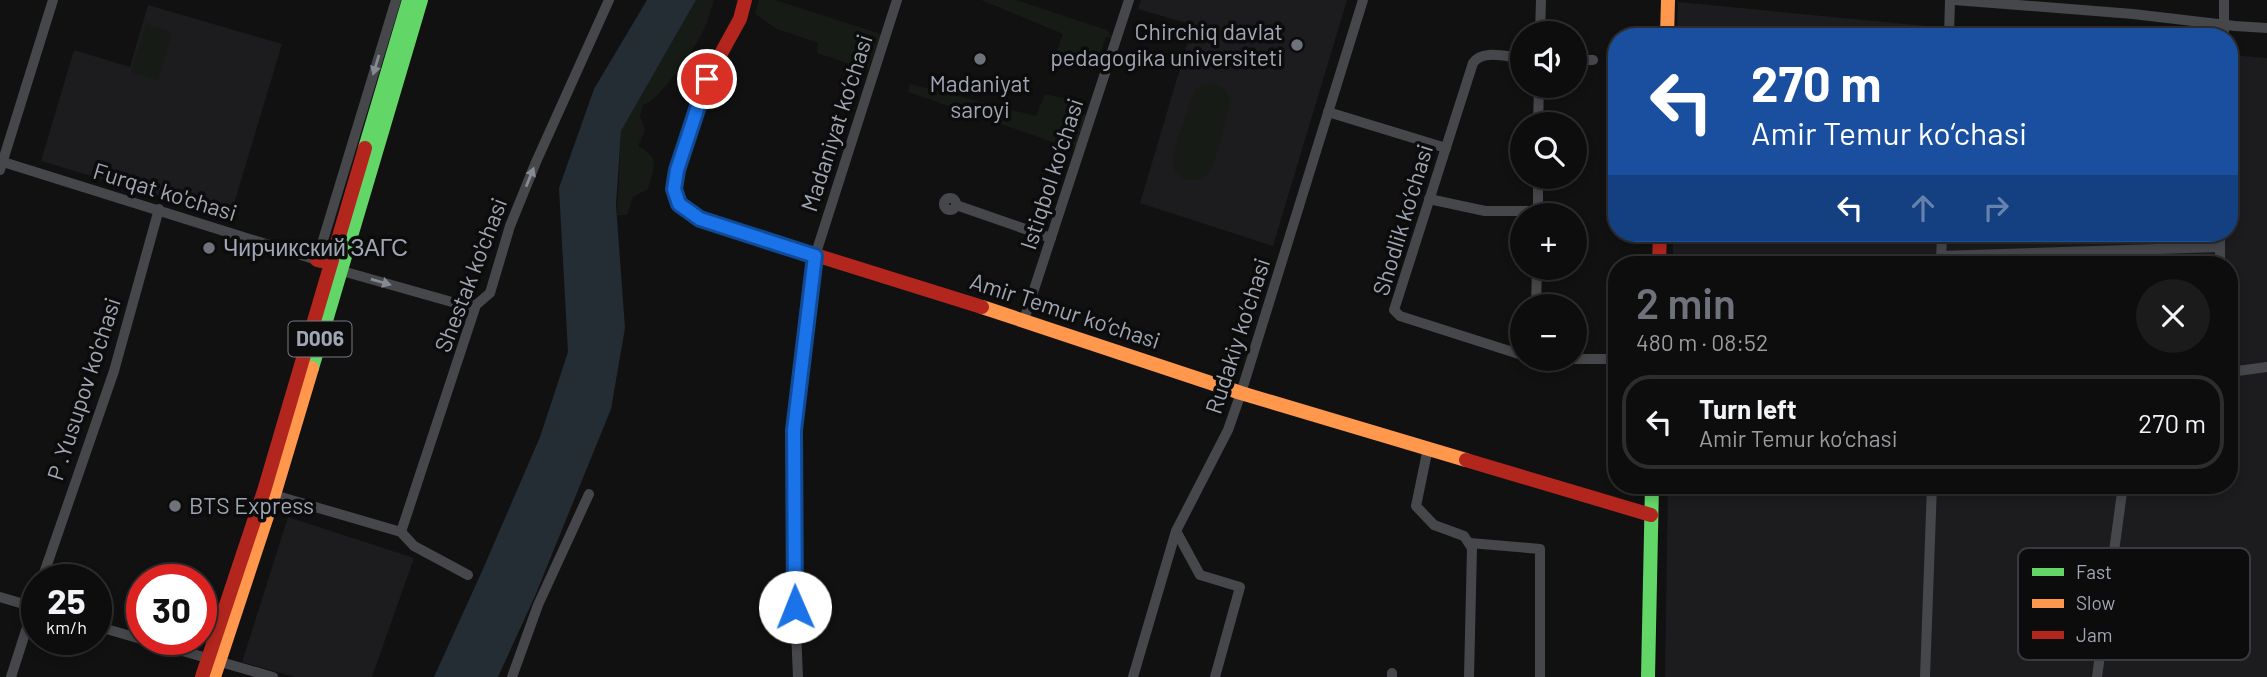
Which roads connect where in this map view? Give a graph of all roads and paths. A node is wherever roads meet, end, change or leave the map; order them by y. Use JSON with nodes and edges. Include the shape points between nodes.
{"nodes":[{"id":1,"x":52,"y":0,"type":"edge"},
{"id":2,"x":396,"y":0,"type":"edge"},
{"id":3,"x":409,"y":0,"type":"edge"},
{"id":4,"x":421,"y":0,"type":"edge"},
{"id":5,"x":609,"y":0,"type":"edge"},
{"id":6,"x":745,"y":0,"type":"edge"},
{"id":7,"x":897,"y":0,"type":"edge"},
{"id":8,"x":1129,"y":0,"type":"edge"},
{"id":9,"x":1363,"y":0,"type":"edge"},
{"id":10,"x":1541,"y":0,"type":"edge"},
{"id":11,"x":1668,"y":0,"type":"edge"},
{"id":12,"x":1952,"y":0,"type":"edge"},
{"id":13,"x":2134,"y":0,"type":"edge"},
{"id":14,"x":2224,"y":0,"type":"edge"},
{"id":15,"x":2042,"y":3,"type":"edge"},
{"id":16,"x":2133,"y":13,"type":"junction"},
{"id":17,"x":1540,"y":21,"type":"edge"},
{"id":18,"x":2224,"y":24,"type":"junction"},
{"id":19,"x":1667,"y":28,"type":"edge"},
{"id":20,"x":1950,"y":28,"type":"edge"},
{"id":21,"x":2224,"y":28,"type":"edge"},
{"id":22,"x":2267,"y":28,"type":"edge"},
{"id":23,"x":1510,"y":57,"type":"edge"},
{"id":24,"x":1587,"y":60,"type":"edge"},
{"id":25,"x":1593,"y":60,"type":"dead end"},
{"id":26,"x":1328,"y":112,"type":"junction"},
{"id":27,"x":1446,"y":148,"type":"junction"},
{"id":28,"x":1,"y":164,"type":"edge"},
{"id":29,"x":1429,"y":200,"type":"junction"},
{"id":30,"x":956,"y":205,"type":"dead end"},
{"id":31,"x":159,"y":209,"type":"junction"},
{"id":32,"x":1510,"y":212,"type":"edge"},
{"id":33,"x":1051,"y":238,"type":"junction"},
{"id":34,"x":2220,"y":242,"type":"edge"},
{"id":35,"x":2220,"y":247,"type":"junction"},
{"id":36,"x":815,"y":256,"type":"junction"},
{"id":37,"x":2027,"y":256,"type":"edge"},
{"id":38,"x":2220,"y":256,"type":"edge"},
{"id":39,"x":330,"y":265,"type":"junction"},
{"id":40,"x":476,"y":305,"type":"junction"},
{"id":41,"x":1024,"y":320,"type":"junction"},
{"id":42,"x":1510,"y":351,"type":"edge"},
{"id":43,"x":1587,"y":359,"type":"edge"},
{"id":44,"x":1608,"y":359,"type":"edge"},
{"id":45,"x":2267,"y":368,"type":"edge"},
{"id":46,"x":2238,"y":371,"type":"edge"},
{"id":47,"x":1241,"y":393,"type":"junction"},
{"id":48,"x":1428,"y":448,"type":"junction"},
{"id":49,"x":589,"y":494,"type":"dead end"},
{"id":50,"x":1652,"y":494,"type":"edge"},
{"id":51,"x":1932,"y":494,"type":"edge"},
{"id":52,"x":2122,"y":494,"type":"edge"},
{"id":53,"x":274,"y":495,"type":"junction"},
{"id":54,"x":1651,"y":515,"type":"junction"},
{"id":55,"x":1176,"y":531,"type":"junction"},
{"id":56,"x":401,"y":532,"type":"junction"},
{"id":57,"x":1471,"y":543,"type":"junction"},
{"id":58,"x":2114,"y":548,"type":"edge"},
{"id":59,"x":47,"y":564,"type":"edge"},
{"id":60,"x":468,"y":575,"type":"dead end"},
{"id":61,"x":0,"y":597,"type":"edge"},
{"id":62,"x":21,"y":604,"type":"edge"},
{"id":63,"x":112,"y":631,"type":"edge"},
{"id":64,"x":21,"y":648,"type":"edge"},
{"id":65,"x":213,"y":659,"type":"junction"},
{"id":66,"x":11,"y":677,"type":"edge"},
{"id":67,"x":202,"y":677,"type":"edge"},
{"id":68,"x":214,"y":677,"type":"edge"},
{"id":69,"x":273,"y":677,"type":"edge"},
{"id":70,"x":512,"y":677,"type":"edge"},
{"id":71,"x":798,"y":677,"type":"edge"},
{"id":72,"x":1133,"y":677,"type":"edge"},
{"id":73,"x":1215,"y":677,"type":"edge"},
{"id":74,"x":1469,"y":677,"type":"edge"},
{"id":75,"x":1540,"y":677,"type":"edge"},
{"id":76,"x":1648,"y":677,"type":"edge"},
{"id":77,"x":1925,"y":677,"type":"edge"}],
"edges":[{"from":1,"to":28,"type":"street"},
{"from":2,"to":39,"type":"street","one_way":true},
{"from":3,"to":39,"type":"main road","number":"D006"},
{"from":4,"to":39,"type":"main road","number":"D006"},
{"from":40,"to":5,"type":"street","name":"Shestak ko'chasi","one_way":true,"via":[[490,293],[510,226]]},
{"from":6,"to":36,"type":"main road","name":"Amir Temur ko‘chasi","via":[[740,19],[707,79],[674,180],[676,197],[700,219]]},
{"from":7,"to":36,"type":"street","name":"Madaniyat ko‘chasi"},
{"from":8,"to":33,"type":"street","name":"Istiqbol ko‘chasi"},
{"from":9,"to":26,"type":"street","name":"Rudakiy ko‘chasi"},
{"from":10,"to":17,"type":"street"},
{"from":11,"to":19,"type":"main road"},
{"from":12,"to":15,"type":"street"},
{"from":12,"to":20,"type":"street"},
{"from":13,"to":16,"type":"street"},
{"from":14,"to":18,"type":"street"},
{"from":15,"to":16,"type":"street"},
{"from":16,"to":18,"type":"street"},
{"from":18,"to":21,"type":"street"},
{"from":18,"to":22,"type":"street"},
{"from":23,"to":27,"type":"street","name":"Shodlik ko‘chasi","via":[[1477,57]]},
{"from":24,"to":25,"type":"street"},
{"from":26,"to":27,"type":"street"},
{"from":26,"to":47,"type":"street","name":"Rudakiy ko‘chasi"},
{"from":27,"to":29,"type":"street","name":"Shodlik ko‘chasi"},
{"from":28,"to":31,"type":"street","name":"Furqat ko'chasi"},
{"from":29,"to":32,"type":"street"},
{"from":29,"to":42,"type":"street","name":"Shodlik ko‘chasi","via":[[1394,310],[1400,316]]},
{"from":30,"to":33,"type":"street"},
{"from":31,"to":39,"type":"street","name":"Furqat ko'chasi"},
{"from":31,"to":59,"type":"street","name":"P .Yusupov ko'chasi","via":[[114,371]]},
{"from":33,"to":41,"type":"street","name":"Istiqbol ko‘chasi"},
{"from":34,"to":35,"type":"street"},
{"from":35,"to":37,"type":"street"},
{"from":35,"to":38,"type":"street"},
{"from":36,"to":41,"type":"main road","name":"Amir Temur ko‘chasi"},
{"from":36,"to":71,"type":"street","name":"Madaniyat ko‘chasi","via":[[794,430]]},
{"from":39,"to":40,"type":"street","name":"Furqat ko'chasi","one_way":true,"via":[[459,304]]},
{"from":39,"to":53,"type":"main road","number":"D006"},
{"from":39,"to":65,"type":"main road","number":"D006"},
{"from":40,"to":56,"type":"street","name":"Shestak ko'chasi"},
{"from":41,"to":47,"type":"main road","name":"Amir Temur ko‘chasi"},
{"from":43,"to":44,"type":"street"},
{"from":45,"to":46,"type":"street"},
{"from":47,"to":48,"type":"main road","name":"Amir Temur ko‘chasi"},
{"from":47,"to":55,"type":"street","name":"Rudakiy ko‘chasi","via":[[1228,430]]},
{"from":48,"to":54,"type":"main road","name":"Amir Temur ko‘chasi"},
{"from":48,"to":57,"type":"street","via":[[1416,506],[1434,525]]},
{"from":49,"to":70,"type":"street","via":[[538,605]]},
{"from":50,"to":54,"type":"main road"},
{"from":51,"to":77,"type":"street"},
{"from":52,"to":58,"type":"street"},
{"from":53,"to":56,"type":"street"},
{"from":53,"to":65,"type":"main road","number":"D006"},
{"from":54,"to":76,"type":"main road"},
{"from":55,"to":72,"type":"street","name":"Rudakiy ko‘chasi"},
{"from":55,"to":73,"type":"street","via":[[1200,575],[1241,587]]},
{"from":56,"to":60,"type":"street","via":[[414,546]]},
{"from":57,"to":74,"type":"street"},
{"from":57,"to":75,"type":"street","via":[[1541,550]]},
{"from":61,"to":62,"type":"street"},
{"from":63,"to":65,"type":"street"},
{"from":64,"to":66,"type":"street"},
{"from":65,"to":67,"type":"main road","number":"D006"},
{"from":65,"to":68,"type":"main road","number":"D006"},
{"from":65,"to":69,"type":"street"}]}
